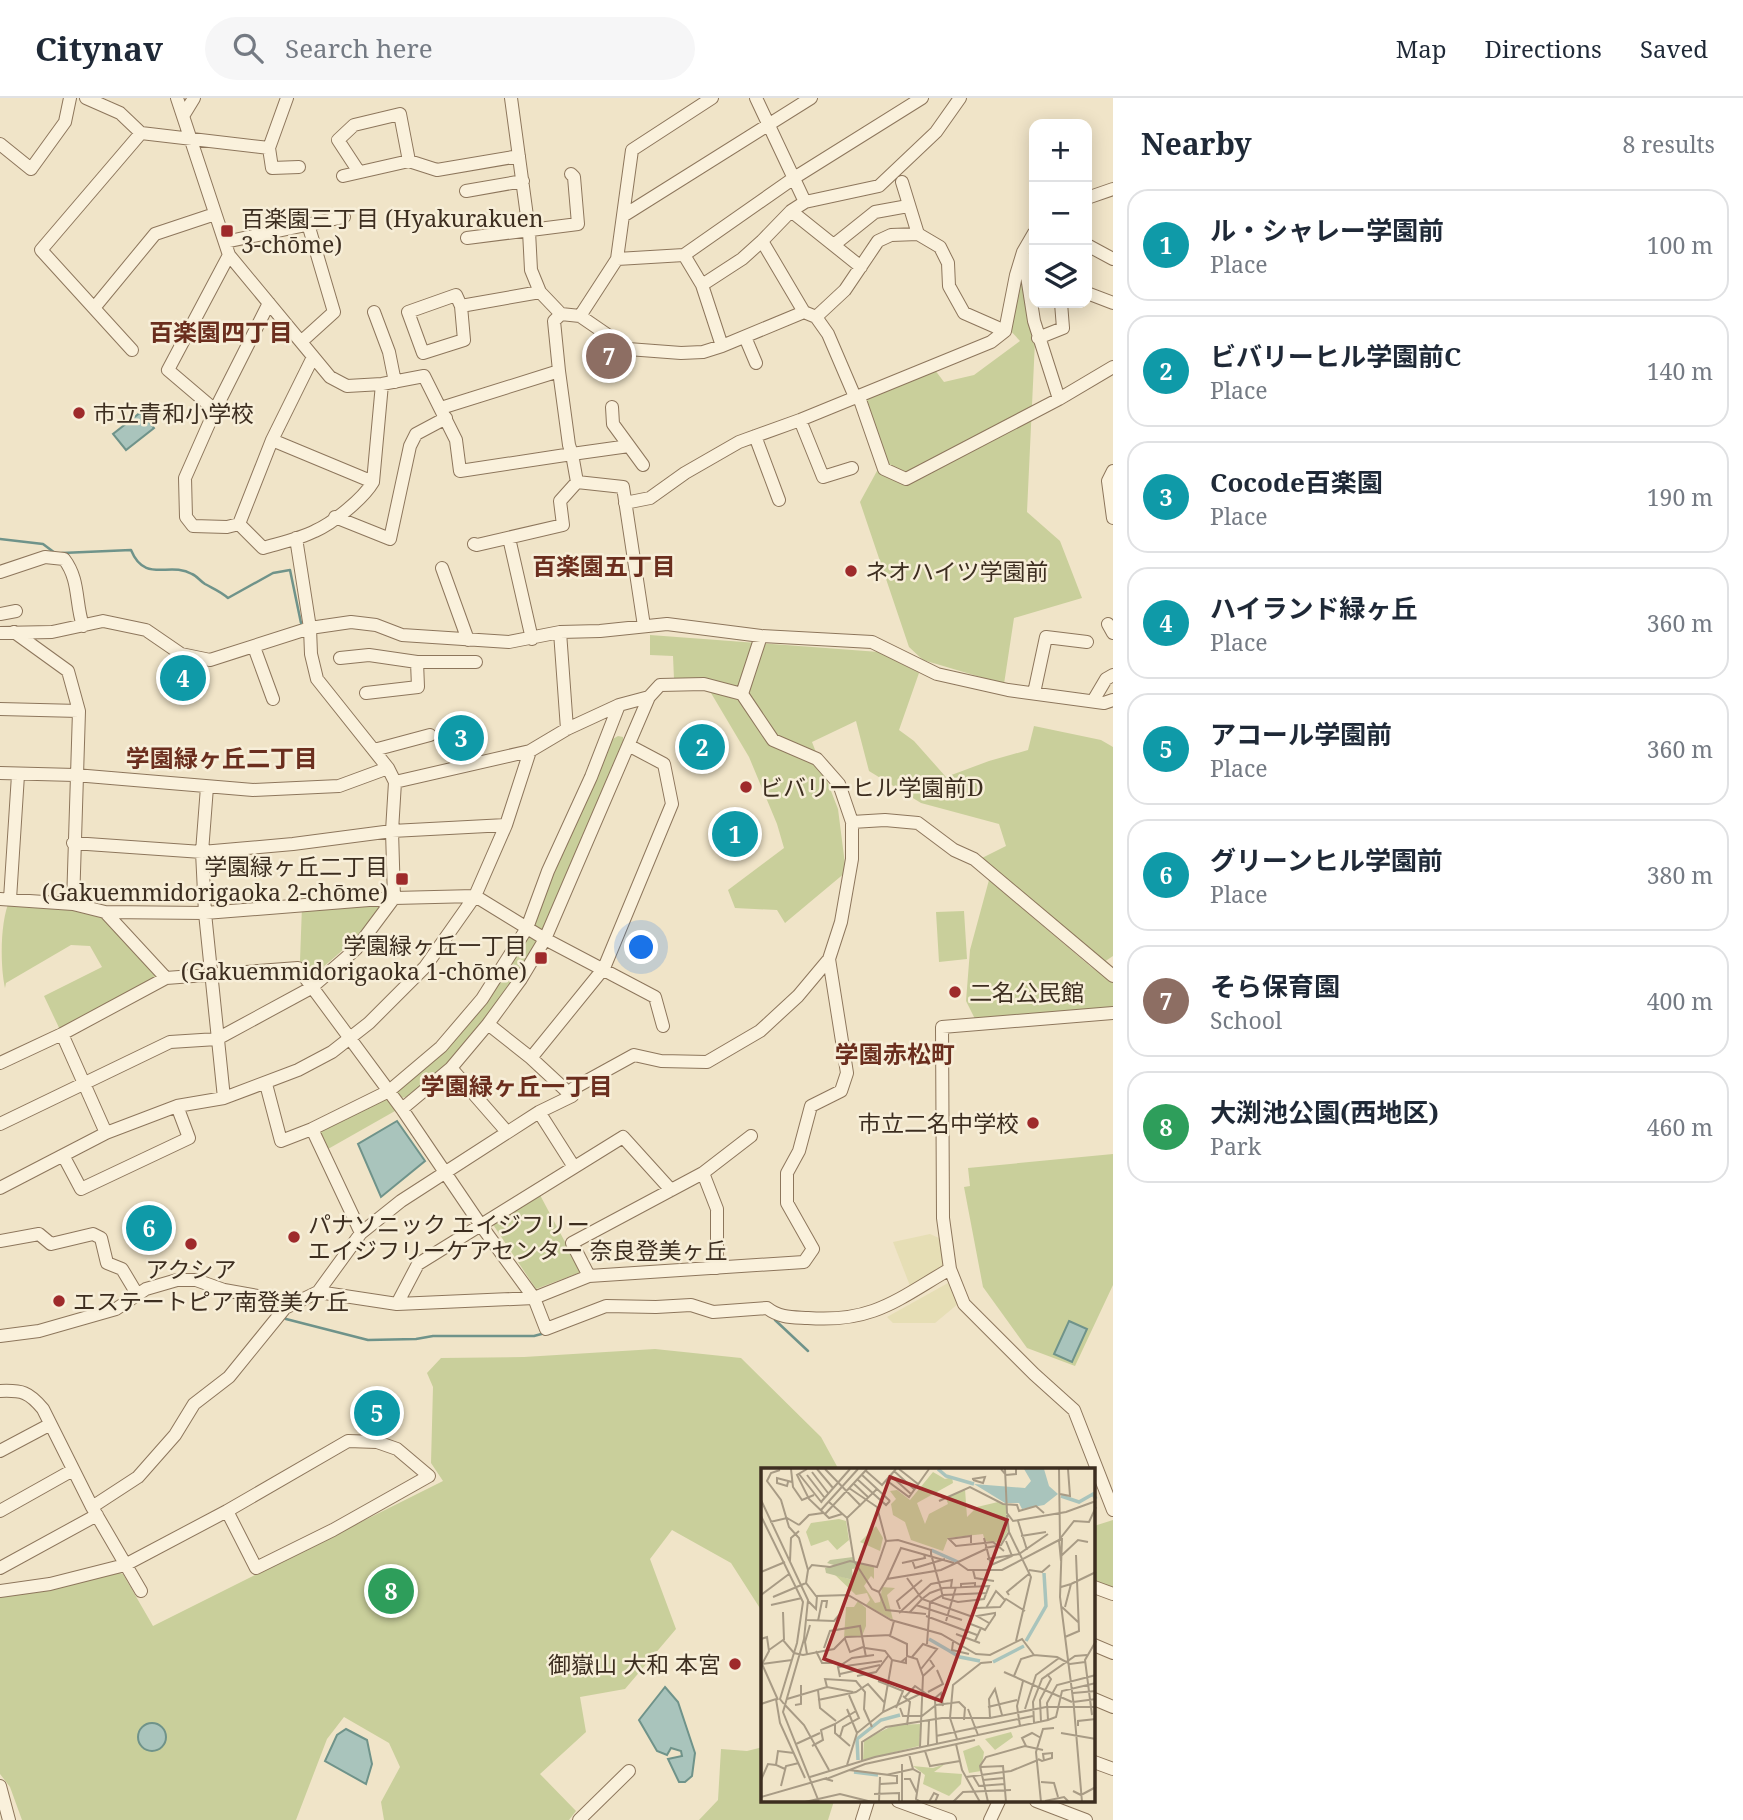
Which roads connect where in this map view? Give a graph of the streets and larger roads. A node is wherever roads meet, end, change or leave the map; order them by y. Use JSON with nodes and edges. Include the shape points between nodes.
{"nodes":[{"id":1,"x":71,"y":98,"type":"edge"},
{"id":2,"x":86,"y":98,"type":"edge"},
{"id":3,"x":177,"y":98,"type":"edge"},
{"id":4,"x":194,"y":98,"type":"edge"},
{"id":5,"x":287,"y":98,"type":"edge"},
{"id":6,"x":511,"y":98,"type":"edge"},
{"id":7,"x":712,"y":98,"type":"edge"},
{"id":8,"x":756,"y":98,"type":"edge"},
{"id":9,"x":811,"y":98,"type":"edge"},
{"id":10,"x":922,"y":98,"type":"edge"},
{"id":11,"x":960,"y":98,"type":"edge"},
{"id":12,"x":183,"y":116,"type":"junction"},
{"id":13,"x":769,"y":124,"type":"junction"},
{"id":14,"x":141,"y":132,"type":"junction"},
{"id":15,"x":191,"y":140,"type":"junction"},
{"id":16,"x":0,"y":144,"type":"edge"},
{"id":17,"x":269,"y":148,"type":"junction"},
{"id":18,"x":519,"y":156,"type":"junction"},
{"id":19,"x":409,"y":161,"type":"junction"},
{"id":20,"x":299,"y":167,"type":"dead end"},
{"id":21,"x":359,"y":172,"type":"junction"},
{"id":22,"x":571,"y":174,"type":"dead end"},
{"id":23,"x":344,"y":176,"type":"dead end"},
{"id":24,"x":794,"y":178,"type":"junction"},
{"id":25,"x":523,"y":181,"type":"junction"},
{"id":26,"x":902,"y":181,"type":"dead end"},
{"id":27,"x":1113,"y":189,"type":"edge"},
{"id":28,"x":466,"y":191,"type":"dead end"},
{"id":29,"x":1092,"y":196,"type":"edge"},
{"id":30,"x":805,"y":202,"type":"junction"},
{"id":31,"x":908,"y":206,"type":"junction"},
{"id":32,"x":791,"y":211,"type":"junction"},
{"id":33,"x":215,"y":214,"type":"junction"},
{"id":34,"x":623,"y":216,"type":"junction"},
{"id":35,"x":344,"y":217,"type":"dead end"},
{"id":36,"x":308,"y":224,"type":"junction"},
{"id":37,"x":529,"y":231,"type":"junction"},
{"id":38,"x":918,"y":234,"type":"junction"},
{"id":39,"x":467,"y":238,"type":"dead end"},
{"id":40,"x":225,"y":242,"type":"junction"},
{"id":41,"x":762,"y":242,"type":"junction"},
{"id":42,"x":1029,"y":242,"type":"edge"},
{"id":43,"x":835,"y":244,"type":"junction"},
{"id":44,"x":1092,"y":248,"type":"edge"},
{"id":45,"x":1023,"y":252,"type":"junction"},
{"id":46,"x":229,"y":255,"type":"junction"},
{"id":47,"x":684,"y":255,"type":"junction"},
{"id":48,"x":617,"y":259,"type":"junction"},
{"id":49,"x":1113,"y":259,"type":"edge"},
{"id":50,"x":861,"y":267,"type":"junction"},
{"id":51,"x":702,"y":285,"type":"junction"},
{"id":52,"x":540,"y":292,"type":"junction"},
{"id":53,"x":1092,"y":294,"type":"edge"},
{"id":54,"x":269,"y":303,"type":"junction"},
{"id":55,"x":1113,"y":303,"type":"edge"},
{"id":56,"x":461,"y":306,"type":"junction"},
{"id":57,"x":94,"y":308,"type":"junction"},
{"id":58,"x":1061,"y":308,"type":"edge"},
{"id":59,"x":374,"y":312,"type":"dead end"},
{"id":60,"x":561,"y":314,"type":"junction"},
{"id":61,"x":810,"y":315,"type":"junction"},
{"id":62,"x":580,"y":316,"type":"junction"},
{"id":63,"x":1005,"y":331,"type":"junction"},
{"id":64,"x":745,"y":337,"type":"junction"},
{"id":65,"x":1038,"y":338,"type":"junction"},
{"id":66,"x":302,"y":341,"type":"junction"},
{"id":67,"x":722,"y":346,"type":"junction"},
{"id":68,"x":132,"y":349,"type":"dead end"},
{"id":69,"x":313,"y":357,"type":"junction"},
{"id":70,"x":756,"y":363,"type":"dead end"},
{"id":71,"x":1113,"y":367,"type":"edge"},
{"id":72,"x":559,"y":371,"type":"junction"},
{"id":73,"x":389,"y":383,"type":"junction"},
{"id":74,"x":855,"y":397,"type":"junction"},
{"id":75,"x":1059,"y":399,"type":"junction"},
{"id":76,"x":612,"y":407,"type":"dead end"},
{"id":77,"x":215,"y":410,"type":"junction"},
{"id":78,"x":443,"y":413,"type":"junction"},
{"id":79,"x":800,"y":420,"type":"junction"},
{"id":80,"x":755,"y":436,"type":"junction"},
{"id":81,"x":272,"y":440,"type":"junction"},
{"id":82,"x":629,"y":446,"type":"junction"},
{"id":83,"x":572,"y":454,"type":"junction"},
{"id":84,"x":643,"y":466,"type":"dead end"},
{"id":85,"x":852,"y":468,"type":"dead end"},
{"id":86,"x":1113,"y":471,"type":"edge"},
{"id":87,"x":373,"y":482,"type":"junction"},
{"id":88,"x":577,"y":482,"type":"junction"},
{"id":89,"x":779,"y":500,"type":"dead end"},
{"id":90,"x":625,"y":503,"type":"junction"},
{"id":91,"x":335,"y":517,"type":"junction"},
{"id":92,"x":1113,"y":518,"type":"edge"},
{"id":93,"x":239,"y":524,"type":"junction"},
{"id":94,"x":296,"y":538,"type":"junction"},
{"id":95,"x":509,"y":538,"type":"junction"},
{"id":96,"x":474,"y":544,"type":"dead end"},
{"id":97,"x":442,"y":568,"type":"dead end"},
{"id":98,"x":0,"y":572,"type":"edge"},
{"id":99,"x":16,"y":611,"type":"dead end"},
{"id":100,"x":0,"y":614,"type":"edge"},
{"id":101,"x":83,"y":626,"type":"junction"},
{"id":102,"x":644,"y":626,"type":"junction"},
{"id":103,"x":310,"y":628,"type":"junction"},
{"id":104,"x":14,"y":632,"type":"junction"},
{"id":105,"x":560,"y":632,"type":"junction"},
{"id":106,"x":0,"y":633,"type":"edge"},
{"id":107,"x":402,"y":635,"type":"junction"},
{"id":108,"x":761,"y":636,"type":"junction"},
{"id":109,"x":532,"y":639,"type":"junction"},
{"id":110,"x":468,"y":640,"type":"junction"},
{"id":111,"x":1087,"y":642,"type":"dead end"},
{"id":112,"x":254,"y":647,"type":"junction"},
{"id":113,"x":340,"y":659,"type":"dead end"},
{"id":114,"x":400,"y":659,"type":"junction"},
{"id":115,"x":417,"y":662,"type":"junction"},
{"id":116,"x":476,"y":662,"type":"dead end"},
{"id":117,"x":1113,"y":675,"type":"edge"},
{"id":118,"x":366,"y":693,"type":"dead end"},
{"id":119,"x":1034,"y":693,"type":"junction"},
{"id":120,"x":743,"y":694,"type":"junction"},
{"id":121,"x":649,"y":697,"type":"junction"},
{"id":122,"x":273,"y":699,"type":"dead end"},
{"id":123,"x":1113,"y":700,"type":"edge"},
{"id":124,"x":1093,"y":701,"type":"junction"},
{"id":125,"x":619,"y":705,"type":"junction"},
{"id":126,"x":0,"y":709,"type":"edge"},
{"id":127,"x":79,"y":711,"type":"junction"},
{"id":128,"x":567,"y":729,"type":"junction"},
{"id":129,"x":430,"y":735,"type":"dead end"},
{"id":130,"x":630,"y":746,"type":"junction"},
{"id":131,"x":374,"y":750,"type":"junction"},
{"id":132,"x":530,"y":751,"type":"junction"},
{"id":133,"x":388,"y":768,"type":"junction"},
{"id":134,"x":0,"y":774,"type":"edge"},
{"id":135,"x":18,"y":775,"type":"junction"},
{"id":136,"x":75,"y":775,"type":"junction"},
{"id":137,"x":395,"y":782,"type":"junction"},
{"id":138,"x":207,"y":787,"type":"junction"},
{"id":139,"x":852,"y":822,"type":"junction"},
{"id":140,"x":506,"y":825,"type":"junction"},
{"id":141,"x":391,"y":831,"type":"junction"},
{"id":142,"x":0,"y":836,"type":"edge"},
{"id":143,"x":14,"y":837,"type":"junction"},
{"id":144,"x":73,"y":843,"type":"junction"},
{"id":145,"x":202,"y":852,"type":"junction"},
{"id":146,"x":475,"y":896,"type":"junction"},
{"id":147,"x":394,"y":898,"type":"junction"},
{"id":148,"x":5,"y":899,"type":"edge"},
{"id":149,"x":73,"y":904,"type":"junction"},
{"id":150,"x":105,"y":912,"type":"junction"},
{"id":151,"x":205,"y":913,"type":"junction"},
{"id":152,"x":527,"y":928,"type":"junction"},
{"id":153,"x":545,"y":939,"type":"junction"},
{"id":154,"x":829,"y":959,"type":"junction"},
{"id":155,"x":604,"y":968,"type":"junction"},
{"id":156,"x":211,"y":975,"type":"junction"},
{"id":157,"x":1113,"y":976,"type":"edge"},
{"id":158,"x":166,"y":978,"type":"junction"},
{"id":159,"x":312,"y":988,"type":"junction"},
{"id":160,"x":1113,"y":1013,"type":"edge"},
{"id":161,"x":488,"y":1024,"type":"junction"},
{"id":162,"x":663,"y":1026,"type":"dead end"},
{"id":163,"x":62,"y":1034,"type":"junction"},
{"id":164,"x":349,"y":1038,"type":"junction"},
{"id":165,"x":217,"y":1039,"type":"junction"},
{"id":166,"x":531,"y":1058,"type":"junction"},
{"id":167,"x":0,"y":1063,"type":"edge"},
{"id":168,"x":451,"y":1069,"type":"junction"},
{"id":169,"x":84,"y":1084,"type":"junction"},
{"id":170,"x":267,"y":1084,"type":"junction"},
{"id":171,"x":389,"y":1091,"type":"junction"},
{"id":172,"x":572,"y":1096,"type":"junction"},
{"id":173,"x":224,"y":1098,"type":"junction"},
{"id":174,"x":177,"y":1106,"type":"junction"},
{"id":175,"x":402,"y":1109,"type":"junction"},
{"id":176,"x":539,"y":1112,"type":"junction"},
{"id":177,"x":0,"y":1124,"type":"edge"},
{"id":178,"x":312,"y":1129,"type":"junction"},
{"id":179,"x":507,"y":1132,"type":"junction"},
{"id":180,"x":106,"y":1133,"type":"junction"},
{"id":181,"x":751,"y":1136,"type":"dead end"},
{"id":182,"x":64,"y":1157,"type":"junction"},
{"id":183,"x":574,"y":1167,"type":"junction"},
{"id":184,"x":447,"y":1173,"type":"junction"},
{"id":185,"x":703,"y":1173,"type":"junction"},
{"id":186,"x":0,"y":1188,"type":"edge"},
{"id":187,"x":671,"y":1190,"type":"junction"},
{"id":188,"x":480,"y":1224,"type":"junction"},
{"id":189,"x":361,"y":1233,"type":"junction"},
{"id":190,"x":0,"y":1241,"type":"edge"},
{"id":191,"x":717,"y":1268,"type":"junction"},
{"id":192,"x":950,"y":1269,"type":"junction"},
{"id":193,"x":589,"y":1276,"type":"junction"},
{"id":194,"x":318,"y":1292,"type":"junction"},
{"id":195,"x":138,"y":1294,"type":"junction"},
{"id":196,"x":534,"y":1298,"type":"junction"},
{"id":197,"x":397,"y":1304,"type":"junction"},
{"id":198,"x":285,"y":1308,"type":"junction"},
{"id":199,"x":0,"y":1336,"type":"edge"},
{"id":200,"x":0,"y":1391,"type":"edge"},
{"id":201,"x":49,"y":1425,"type":"junction"},
{"id":202,"x":0,"y":1451,"type":"edge"},
{"id":203,"x":73,"y":1471,"type":"junction"},
{"id":204,"x":1113,"y":1510,"type":"edge"},
{"id":205,"x":0,"y":1511,"type":"edge"},
{"id":206,"x":94,"y":1511,"type":"junction"},
{"id":207,"x":228,"y":1511,"type":"junction"},
{"id":208,"x":125,"y":1565,"type":"junction"},
{"id":209,"x":0,"y":1568,"type":"edge"},
{"id":210,"x":1096,"y":1588,"type":"edge"},
{"id":211,"x":0,"y":1591,"type":"edge"},
{"id":212,"x":141,"y":1591,"type":"dead end"},
{"id":213,"x":1113,"y":1594,"type":"edge"},
{"id":214,"x":1096,"y":1647,"type":"edge"},
{"id":215,"x":1113,"y":1653,"type":"edge"},
{"id":216,"x":1096,"y":1700,"type":"edge"},
{"id":217,"x":1113,"y":1707,"type":"edge"},
{"id":218,"x":1096,"y":1763,"type":"edge"},
{"id":219,"x":1113,"y":1769,"type":"edge"},
{"id":220,"x":629,"y":1771,"type":"dead end"},
{"id":221,"x":0,"y":1788,"type":"edge"},
{"id":222,"x":868,"y":1802,"type":"edge"},
{"id":223,"x":901,"y":1802,"type":"edge"},
{"id":224,"x":999,"y":1802,"type":"edge"},
{"id":225,"x":1039,"y":1802,"type":"edge"},
{"id":226,"x":6,"y":1817,"type":"edge"},
{"id":227,"x":579,"y":1820,"type":"edge"},
{"id":228,"x":862,"y":1820,"type":"edge"},
{"id":229,"x":950,"y":1820,"type":"edge"},
{"id":230,"x":990,"y":1820,"type":"edge"},
{"id":231,"x":1086,"y":1820,"type":"edge"}],
"edges":[{"from":1,"to":16,"type":"street","via":[[65,122],[31,169]]},
{"from":2,"to":14,"type":"street","via":[[120,113]]},
{"from":3,"to":12,"type":"street"},
{"from":4,"to":12,"type":"street"},
{"from":5,"to":17,"type":"street"},
{"from":6,"to":18,"type":"street"},
{"from":7,"to":34,"type":"street","via":[[632,150]]},
{"from":8,"to":13,"type":"street"},
{"from":9,"to":13,"type":"street"},
{"from":10,"to":24,"type":"street"},
{"from":11,"to":30,"type":"street","via":[[936,132],[879,186]]},
{"from":12,"to":15,"type":"street"},
{"from":13,"to":24,"type":"street"},
{"from":13,"to":34,"type":"street"},
{"from":14,"to":15,"type":"street"},
{"from":14,"to":57,"type":"street","via":[[41,250]]},
{"from":15,"to":17,"type":"street"},
{"from":15,"to":33,"type":"street"},
{"from":17,"to":20,"type":"street","via":[[272,168]]},
{"from":18,"to":19,"type":"street","via":[[437,170]]},
{"from":18,"to":25,"type":"street"},
{"from":19,"to":21,"type":"street"},
{"from":19,"to":21,"type":"street","via":[[400,114],[354,125],[338,140]]},
{"from":21,"to":23,"type":"street"},
{"from":22,"to":37,"type":"street","via":[[578,224]]},
{"from":24,"to":30,"type":"street"},
{"from":24,"to":47,"type":"street"},
{"from":25,"to":28,"type":"street"},
{"from":25,"to":37,"type":"street"},
{"from":26,"to":31,"type":"street"},
{"from":27,"to":29,"type":"street"},
{"from":30,"to":32,"type":"street"},
{"from":31,"to":38,"type":"street"},
{"from":31,"to":43,"type":"street","via":[[875,212]]},
{"from":32,"to":41,"type":"street"},
{"from":32,"to":43,"type":"street"},
{"from":33,"to":40,"type":"street"},
{"from":33,"to":57,"type":"street","via":[[155,234]]},
{"from":34,"to":48,"type":"street"},
{"from":35,"to":36,"type":"street"},
{"from":36,"to":40,"type":"street"},
{"from":36,"to":66,"type":"street","via":[[334,312]]},
{"from":37,"to":39,"type":"street"},
{"from":37,"to":52,"type":"street","via":[[531,270]]},
{"from":38,"to":50,"type":"street","via":[[891,235],[878,241]]},
{"from":38,"to":63,"type":"street","via":[[940,247],[948,263],[949,286],[964,313]]},
{"from":40,"to":46,"type":"street"},
{"from":41,"to":51,"type":"street"},
{"from":41,"to":61,"type":"street"},
{"from":42,"to":45,"type":"street"},
{"from":43,"to":50,"type":"street"},
{"from":44,"to":49,"type":"street"},
{"from":45,"to":63,"type":"street"},
{"from":45,"to":65,"type":"street"},
{"from":46,"to":54,"type":"street"},
{"from":46,"to":77,"type":"street","via":[[168,370]]},
{"from":47,"to":48,"type":"street"},
{"from":47,"to":51,"type":"street"},
{"from":48,"to":62,"type":"street"},
{"from":50,"to":61,"type":"street","via":[[845,290]]},
{"from":51,"to":67,"type":"street"},
{"from":52,"to":56,"type":"street"},
{"from":52,"to":60,"type":"street"},
{"from":53,"to":55,"type":"street"},
{"from":54,"to":66,"type":"street"},
{"from":54,"to":77,"type":"street"},
{"from":56,"to":56,"type":"street","via":[[456,295],[408,312],[423,353],[464,340]]},
{"from":57,"to":68,"type":"street"},
{"from":58,"to":65,"type":"street","via":[[1063,328]]},
{"from":59,"to":73,"type":"street","via":[[389,352]]},
{"from":60,"to":62,"type":"street"},
{"from":60,"to":72,"type":"street","via":[[554,321]]},
{"from":61,"to":64,"type":"street"},
{"from":61,"to":74,"type":"street","via":[[828,334]]},
{"from":62,"to":67,"type":"street","via":[[628,349],[692,353]]},
{"from":63,"to":74,"type":"street","via":[[991,342]]},
{"from":64,"to":67,"type":"street"},
{"from":64,"to":70,"type":"street"},
{"from":65,"to":75,"type":"street"},
{"from":66,"to":69,"type":"street"},
{"from":69,"to":73,"type":"street","via":[[330,377],[348,386]]},
{"from":69,"to":81,"type":"street"},
{"from":71,"to":75,"type":"street"},
{"from":72,"to":78,"type":"street"},
{"from":72,"to":83,"type":"street"},
{"from":73,"to":78,"type":"street","via":[[424,376]]},
{"from":73,"to":87,"type":"street"},
{"from":74,"to":75,"type":"street","via":[[860,400],[884,469],[906,479]]},
{"from":74,"to":79,"type":"street"},
{"from":76,"to":82,"type":"street","via":[[613,424]]},
{"from":77,"to":93,"type":"street","via":[[185,478],[186,517],[193,526]]},
{"from":78,"to":83,"type":"street","via":[[456,440],[460,471]]},
{"from":78,"to":91,"type":"street","via":[[416,434],[410,446],[390,539]]},
{"from":79,"to":80,"type":"street"},
{"from":79,"to":85,"type":"street","via":[[823,477]]},
{"from":80,"to":89,"type":"street"},
{"from":80,"to":90,"type":"street","via":[[685,473],[650,498]]},
{"from":81,"to":87,"type":"street"},
{"from":81,"to":93,"type":"street"},
{"from":82,"to":83,"type":"street"},
{"from":82,"to":84,"type":"street"},
{"from":83,"to":88,"type":"street"},
{"from":86,"to":92,"type":"street","via":[[1108,481]]},
{"from":87,"to":91,"type":"street"},
{"from":88,"to":90,"type":"street","via":[[623,487]]},
{"from":88,"to":95,"type":"street","via":[[560,501],[564,525]]},
{"from":90,"to":102,"type":"street"},
{"from":91,"to":94,"type":"street","via":[[313,533]]},
{"from":93,"to":94,"type":"street","via":[[262,548]]},
{"from":94,"to":103,"type":"street"},
{"from":95,"to":96,"type":"street"},
{"from":95,"to":109,"type":"street"},
{"from":97,"to":110,"type":"street"},
{"from":98,"to":101,"type":"street","via":[[46,557],[64,559],[78,587]]},
{"from":99,"to":100,"type":"street"},
{"from":101,"to":104,"type":"street"},
{"from":101,"to":112,"type":"street","via":[[103,621],[146,630],[181,654],[210,660]]},
{"from":102,"to":105,"type":"street"},
{"from":102,"to":108,"type":"street","via":[[667,624]]},
{"from":103,"to":107,"type":"street","via":[[351,622]]},
{"from":103,"to":112,"type":"street"},
{"from":103,"to":131,"type":"street","via":[[317,679]]},
{"from":104,"to":106,"type":"street"},
{"from":104,"to":127,"type":"street","via":[[68,671]]},
{"from":105,"to":109,"type":"street"},
{"from":105,"to":128,"type":"street"},
{"from":107,"to":110,"type":"street"},
{"from":107,"to":114,"type":"street"},
{"from":108,"to":119,"type":"street","via":[[872,642],[937,674]]},
{"from":108,"to":120,"type":"street"},
{"from":109,"to":110,"type":"street"},
{"from":111,"to":119,"type":"street","via":[[1046,637]]},
{"from":112,"to":122,"type":"street"},
{"from":113,"to":114,"type":"street","via":[[369,655]]},
{"from":114,"to":115,"type":"street"},
{"from":115,"to":116,"type":"street"},
{"from":115,"to":118,"type":"street","via":[[418,687]]},
{"from":117,"to":124,"type":"street"},
{"from":119,"to":124,"type":"street"},
{"from":120,"to":121,"type":"street","via":[[704,684],[660,685]]},
{"from":120,"to":139,"type":"street","via":[[773,740],[817,760],[839,784]]},
{"from":121,"to":125,"type":"street"},
{"from":121,"to":130,"type":"street"},
{"from":123,"to":124,"type":"street"},
{"from":125,"to":128,"type":"street"},
{"from":125,"to":152,"type":"street"},
{"from":126,"to":127,"type":"street"},
{"from":127,"to":136,"type":"street"},
{"from":128,"to":132,"type":"street"},
{"from":129,"to":131,"type":"street"},
{"from":130,"to":153,"type":"street"},
{"from":130,"to":155,"type":"street","via":[[664,764],[672,804]]},
{"from":131,"to":133,"type":"street"},
{"from":132,"to":137,"type":"street"},
{"from":132,"to":140,"type":"street"},
{"from":133,"to":137,"type":"street"},
{"from":133,"to":138,"type":"street","via":[[339,786]]},
{"from":134,"to":135,"type":"street"},
{"from":135,"to":136,"type":"street"},
{"from":135,"to":143,"type":"street"},
{"from":136,"to":138,"type":"street"},
{"from":136,"to":144,"type":"street"},
{"from":137,"to":141,"type":"street"},
{"from":138,"to":145,"type":"street"},
{"from":139,"to":154,"type":"street","via":[[852,859]]},
{"from":139,"to":157,"type":"street","via":[[918,823],[974,859]]},
{"from":140,"to":141,"type":"street"},
{"from":140,"to":146,"type":"street"},
{"from":141,"to":145,"type":"street"},
{"from":141,"to":147,"type":"street"},
{"from":142,"to":143,"type":"street"},
{"from":143,"to":148,"type":"street"},
{"from":144,"to":145,"type":"street"},
{"from":144,"to":149,"type":"street"},
{"from":145,"to":151,"type":"street"},
{"from":146,"to":147,"type":"street"},
{"from":146,"to":152,"type":"street"},
{"from":146,"to":164,"type":"street","via":[[425,967]]},
{"from":147,"to":151,"type":"street"},
{"from":147,"to":159,"type":"street","via":[[356,949]]},
{"from":148,"to":149,"type":"street"},
{"from":149,"to":150,"type":"street"},
{"from":150,"to":151,"type":"street"},
{"from":150,"to":158,"type":"street"},
{"from":151,"to":156,"type":"street"},
{"from":152,"to":153,"type":"street"},
{"from":152,"to":171,"type":"street","via":[[474,1009],[441,1047]]},
{"from":153,"to":155,"type":"street"},
{"from":153,"to":161,"type":"street"},
{"from":154,"to":172,"type":"street","via":[[799,996],[760,1031],[707,1062],[634,1055],[575,1088]]},
{"from":154,"to":191,"type":"street","via":[[847,1073],[841,1091],[811,1106],[799,1151],[786,1172],[787,1203],[813,1249],[804,1262]]},
{"from":155,"to":162,"type":"street","via":[[655,997]]},
{"from":155,"to":166,"type":"street"},
{"from":156,"to":158,"type":"street"},
{"from":156,"to":159,"type":"street","via":[[298,968]]},
{"from":156,"to":165,"type":"street"},
{"from":158,"to":163,"type":"street"},
{"from":159,"to":164,"type":"street"},
{"from":159,"to":165,"type":"street"},
{"from":160,"to":192,"type":"street","via":[[942,1027],[943,1218]]},
{"from":161,"to":166,"type":"street"},
{"from":161,"to":168,"type":"street"},
{"from":163,"to":167,"type":"street"},
{"from":163,"to":169,"type":"street"},
{"from":164,"to":170,"type":"street","via":[[332,1052]]},
{"from":164,"to":171,"type":"street"},
{"from":165,"to":169,"type":"street","via":[[170,1042]]},
{"from":165,"to":173,"type":"street"},
{"from":166,"to":172,"type":"street"},
{"from":168,"to":175,"type":"street"},
{"from":168,"to":179,"type":"street"},
{"from":169,"to":177,"type":"street"},
{"from":169,"to":180,"type":"street"},
{"from":170,"to":173,"type":"street"},
{"from":170,"to":178,"type":"street","via":[[281,1141]]},
{"from":171,"to":175,"type":"street"},
{"from":171,"to":178,"type":"street"},
{"from":172,"to":176,"type":"street"},
{"from":173,"to":174,"type":"street"},
{"from":174,"to":180,"type":"street"},
{"from":174,"to":182,"type":"street","via":[[189,1138],[81,1189]]},
{"from":175,"to":184,"type":"street"},
{"from":176,"to":179,"type":"street"},
{"from":176,"to":183,"type":"street"},
{"from":178,"to":189,"type":"street"},
{"from":179,"to":184,"type":"street"},
{"from":180,"to":182,"type":"street"},
{"from":181,"to":185,"type":"street"},
{"from":182,"to":186,"type":"street"},
{"from":183,"to":187,"type":"street","via":[[623,1137]]},
{"from":183,"to":188,"type":"street"},
{"from":184,"to":188,"type":"street"},
{"from":184,"to":189,"type":"street","via":[[401,1200]]},
{"from":185,"to":187,"type":"street"},
{"from":185,"to":191,"type":"street","via":[[717,1209]]},
{"from":187,"to":193,"type":"street","via":[[572,1243]]},
{"from":188,"to":196,"type":"street"},
{"from":188,"to":197,"type":"street","via":[[418,1264]]},
{"from":189,"to":194,"type":"street"},
{"from":190,"to":195,"type":"street","via":[[38,1234],[51,1244],[93,1234],[102,1238],[107,1263],[122,1269]]},
{"from":191,"to":193,"type":"street"},
{"from":192,"to":196,"type":"street","via":[[893,1304],[853,1317],[823,1320],[778,1316],[767,1308],[713,1312],[691,1305],[606,1306],[546,1329]]},
{"from":192,"to":204,"type":"street","via":[[964,1304],[1074,1410]]},
{"from":193,"to":196,"type":"street"},
{"from":194,"to":197,"type":"street"},
{"from":194,"to":198,"type":"street"},
{"from":195,"to":198,"type":"street","via":[[177,1280],[196,1280],[280,1300]]},
{"from":195,"to":199,"type":"street","via":[[116,1309],[38,1331]]},
{"from":196,"to":197,"type":"street"},
{"from":198,"to":206,"type":"street","via":[[229,1377],[194,1404],[175,1435],[138,1477]]},
{"from":200,"to":201,"type":"street","via":[[19,1390],[34,1398]]},
{"from":201,"to":202,"type":"street"},
{"from":201,"to":203,"type":"street"},
{"from":203,"to":205,"type":"street"},
{"from":203,"to":206,"type":"street"},
{"from":206,"to":208,"type":"street"},
{"from":206,"to":209,"type":"street"},
{"from":207,"to":207,"type":"street","via":[[348,1441],[377,1442],[397,1449],[429,1476],[256,1568]]},
{"from":207,"to":208,"type":"street"},
{"from":208,"to":211,"type":"street"},
{"from":208,"to":212,"type":"street"},
{"from":210,"to":213,"type":"street"},
{"from":214,"to":215,"type":"street"},
{"from":216,"to":217,"type":"street"},
{"from":218,"to":219,"type":"street"},
{"from":220,"to":227,"type":"street"},
{"from":221,"to":226,"type":"street"},
{"from":222,"to":228,"type":"street"},
{"from":223,"to":229,"type":"street"},
{"from":224,"to":230,"type":"street"},
{"from":225,"to":231,"type":"street"}]}
